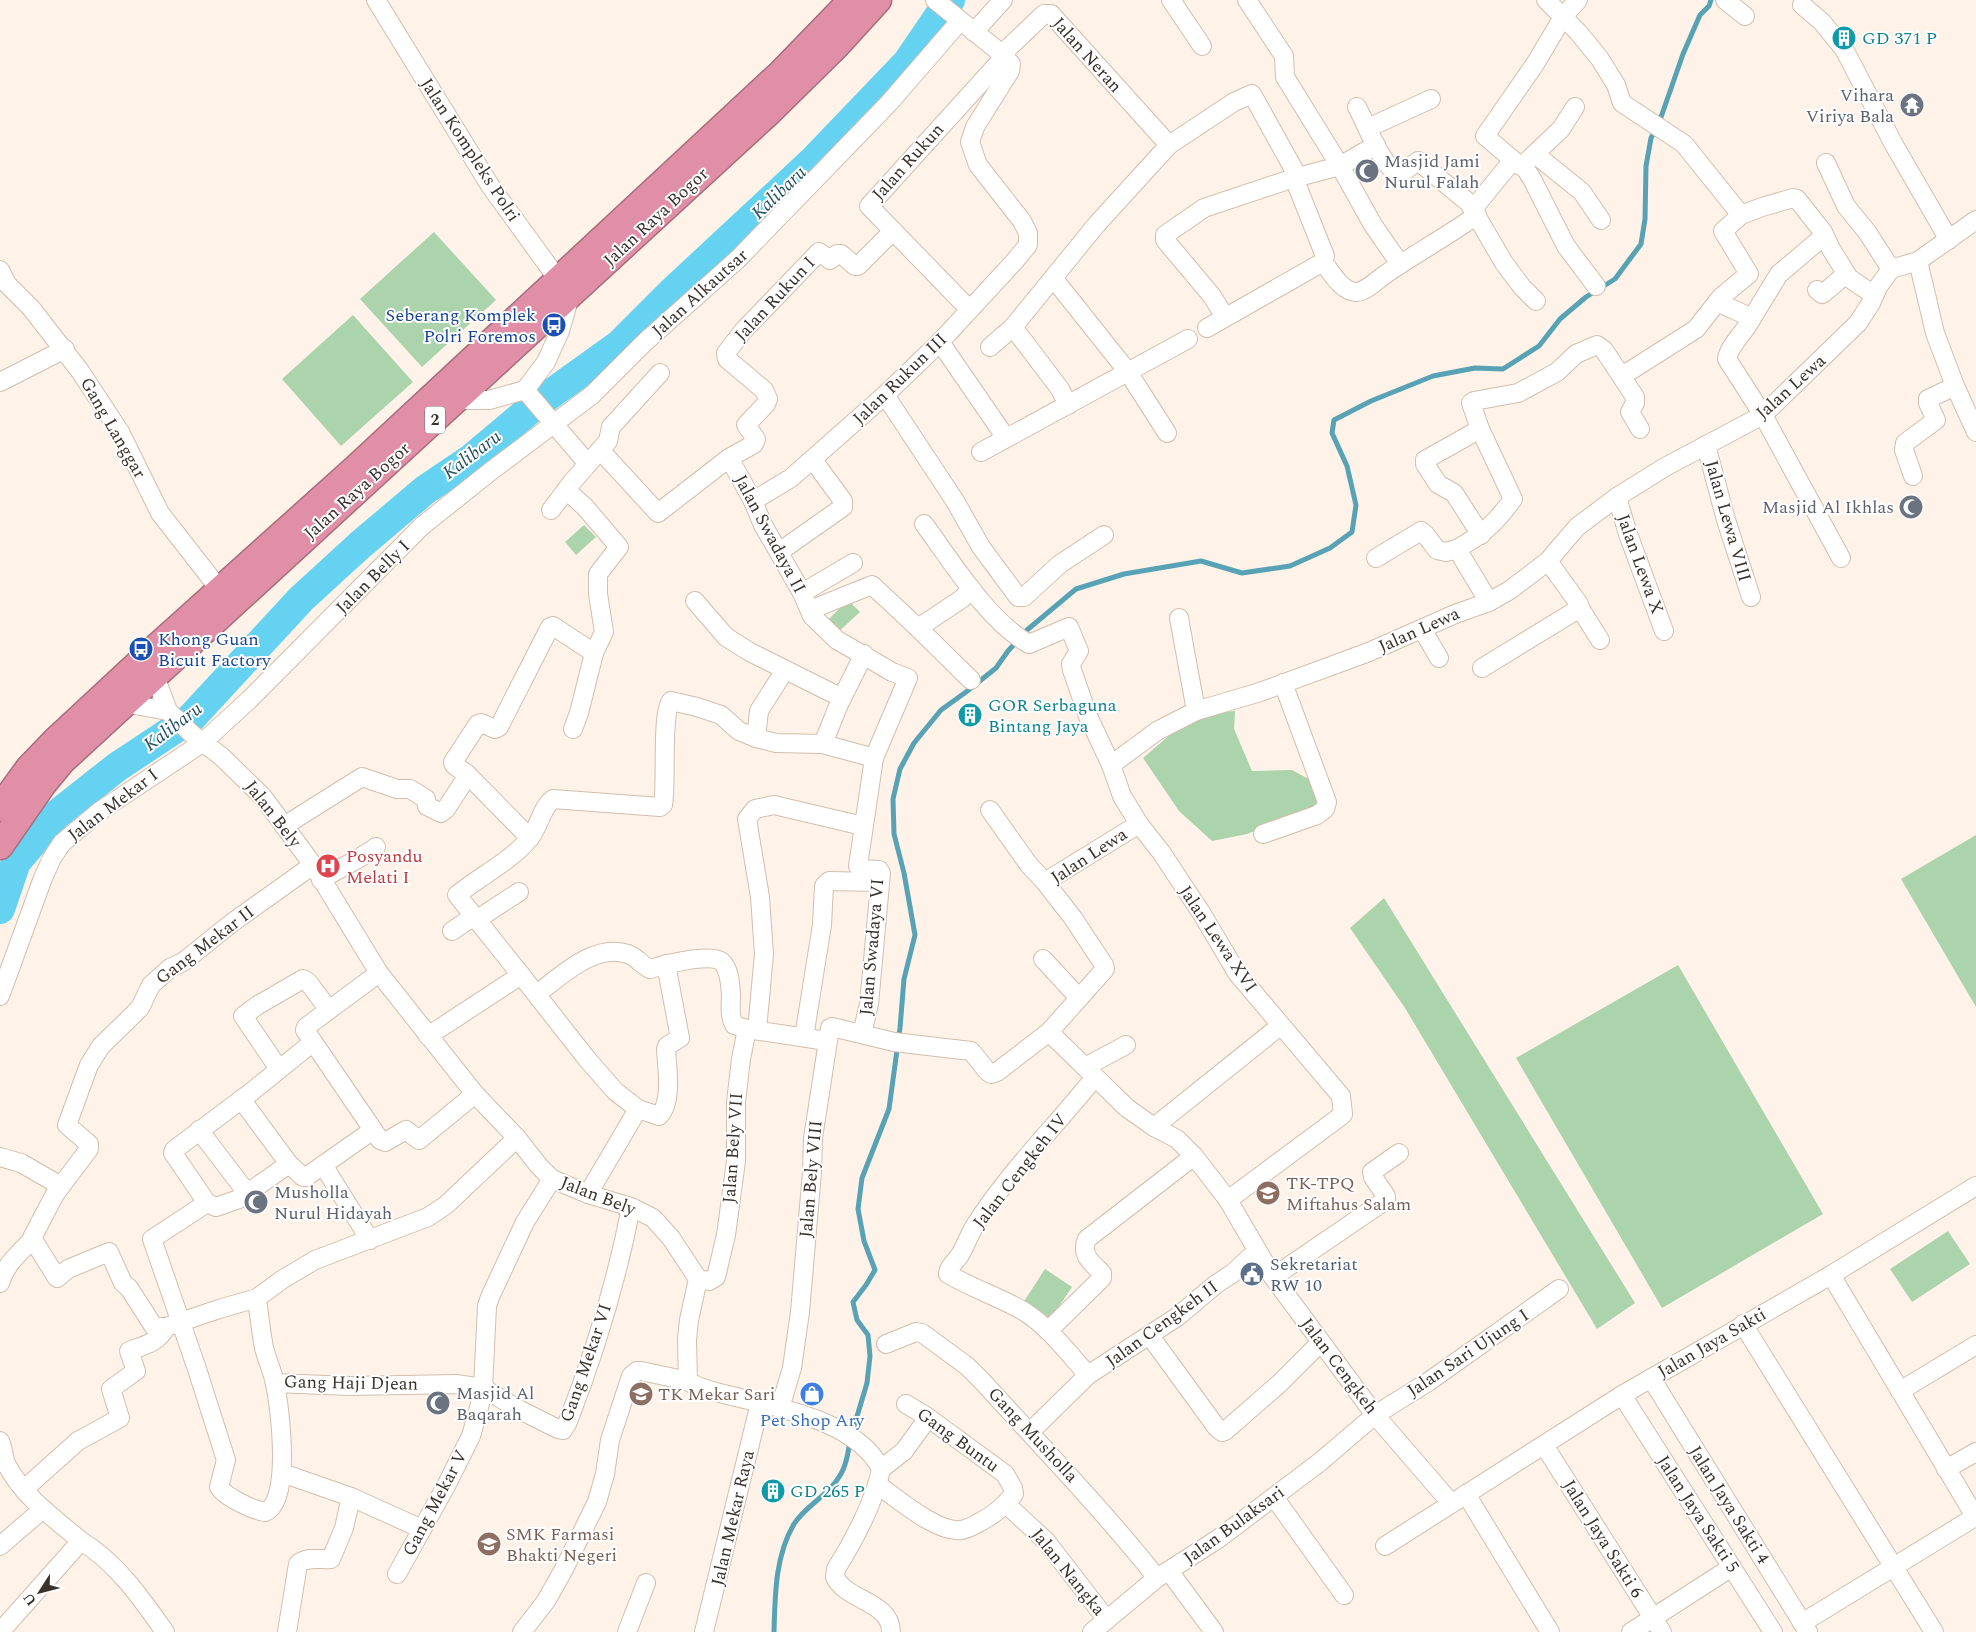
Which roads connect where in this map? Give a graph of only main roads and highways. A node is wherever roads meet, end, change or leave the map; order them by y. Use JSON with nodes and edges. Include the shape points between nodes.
{"nodes":[{"id":1,"x":852,"y":0,"type":"edge"},
{"id":2,"x":878,"y":0,"type":"edge"},
{"id":3,"x":563,"y":287,"type":"junction"},
{"id":4,"x":148,"y":668,"type":"junction"},
{"id":5,"x":117,"y":696,"type":"junction"},
{"id":6,"x":0,"y":808,"type":"edge"},
{"id":7,"x":0,"y":846,"type":"edge"}],
"edges":[{"from":1,"to":3,"type":"highway","name":"Jalan Raya Bogor","number":"2"},
{"from":2,"to":3,"type":"highway","name":"Jalan Raya Bogor","number":"2","via":[[785,97]]},
{"from":3,"to":4,"type":"highway","name":"Jalan Raya Bogor","number":"2","via":[[220,590]]},
{"from":3,"to":4,"type":"highway","name":"Jalan Raya Bogor","number":"2","via":[[457,400]]},
{"from":4,"to":5,"type":"highway","name":"Jalan Raya Bogor","number":"2"},
{"from":5,"to":6,"type":"highway","name":"Jalan Raya Bogor","number":"2","via":[[40,756]]},
{"from":5,"to":7,"type":"highway","name":"Jalan Raya Bogor","number":"2","via":[[56,767]]}]}
